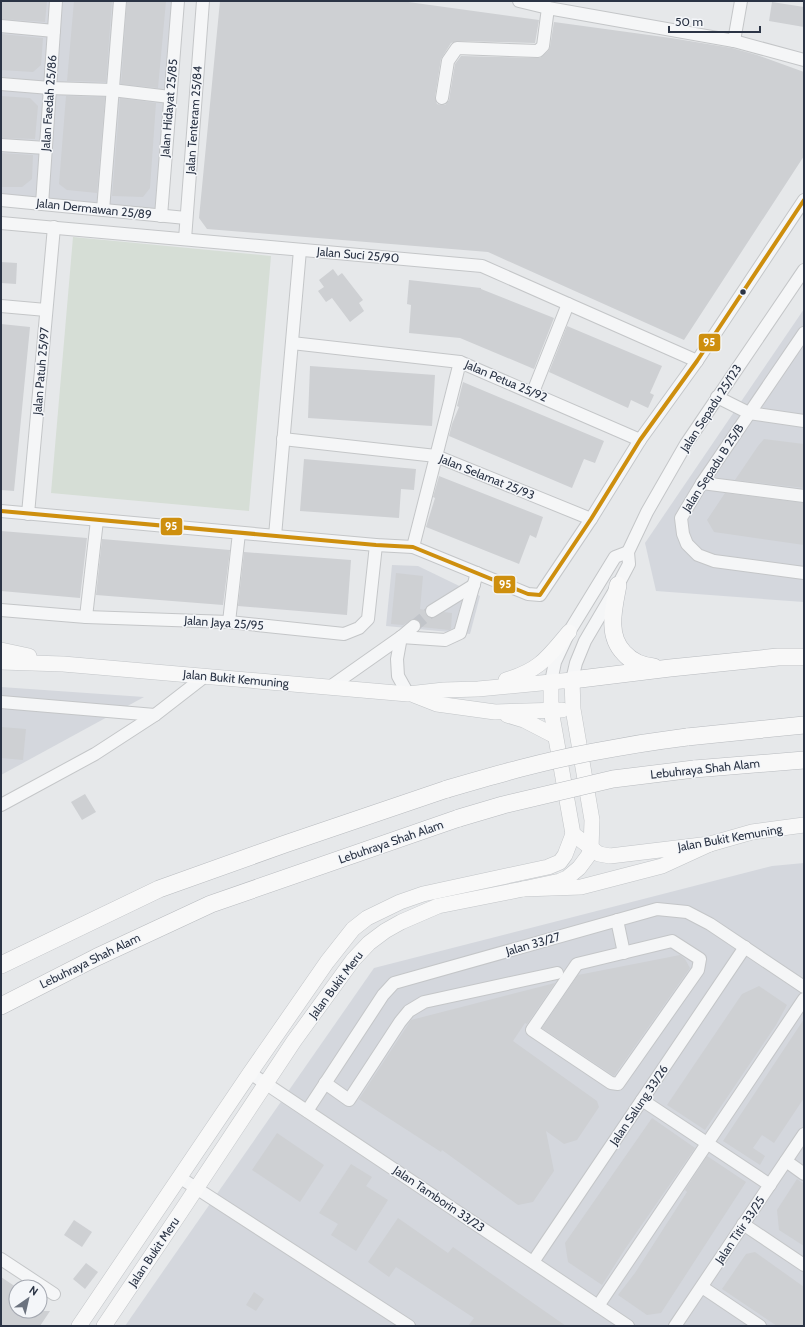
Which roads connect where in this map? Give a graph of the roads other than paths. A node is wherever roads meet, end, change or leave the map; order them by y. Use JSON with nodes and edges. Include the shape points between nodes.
{"nodes":[{"id":1,"x":56,"y":1,"type":"edge"},
{"id":2,"x":120,"y":1,"type":"edge"},
{"id":3,"x":178,"y":1,"type":"edge"},
{"id":4,"x":203,"y":1,"type":"edge"},
{"id":5,"x":519,"y":1,"type":"edge"},
{"id":6,"x":741,"y":1,"type":"edge"},
{"id":7,"x":548,"y":8,"type":"junction"},
{"id":8,"x":1,"y":26,"type":"edge"},
{"id":9,"x":54,"y":31,"type":"junction"},
{"id":10,"x":734,"y":40,"type":"junction"},
{"id":11,"x":804,"y":60,"type":"edge"},
{"id":12,"x":1,"y":84,"type":"edge"},
{"id":13,"x":50,"y":88,"type":"junction"},
{"id":14,"x":112,"y":90,"type":"junction"},
{"id":15,"x":170,"y":97,"type":"junction"},
{"id":16,"x":442,"y":98,"type":"dead end"},
{"id":17,"x":1,"y":145,"type":"edge"},
{"id":18,"x":46,"y":148,"type":"junction"},
{"id":19,"x":1,"y":200,"type":"edge"},
{"id":20,"x":804,"y":200,"type":"edge"},
{"id":21,"x":42,"y":204,"type":"junction"},
{"id":22,"x":103,"y":210,"type":"junction"},
{"id":23,"x":160,"y":216,"type":"junction"},
{"id":24,"x":186,"y":218,"type":"junction"},
{"id":25,"x":1,"y":223,"type":"edge"},
{"id":26,"x":54,"y":228,"type":"junction"},
{"id":27,"x":185,"y":239,"type":"junction"},
{"id":28,"x":300,"y":250,"type":"junction"},
{"id":29,"x":804,"y":270,"type":"edge"},
{"id":30,"x":568,"y":304,"type":"junction"},
{"id":31,"x":1,"y":306,"type":"edge"},
{"id":32,"x":46,"y":310,"type":"junction"},
{"id":33,"x":804,"y":334,"type":"edge"},
{"id":34,"x":292,"y":343,"type":"junction"},
{"id":35,"x":696,"y":361,"type":"junction"},
{"id":36,"x":460,"y":362,"type":"junction"},
{"id":37,"x":533,"y":392,"type":"junction"},
{"id":38,"x":717,"y":397,"type":"junction"},
{"id":39,"x":749,"y":413,"type":"junction"},
{"id":40,"x":804,"y":421,"type":"edge"},
{"id":41,"x":283,"y":439,"type":"junction"},
{"id":42,"x":640,"y":440,"type":"junction"},
{"id":43,"x":436,"y":456,"type":"junction"},
{"id":44,"x":702,"y":483,"type":"junction"},
{"id":45,"x":804,"y":496,"type":"edge"},
{"id":46,"x":1,"y":511,"type":"edge"},
{"id":47,"x":28,"y":514,"type":"junction"},
{"id":48,"x":591,"y":519,"type":"junction"},
{"id":49,"x":97,"y":520,"type":"junction"},
{"id":50,"x":239,"y":533,"type":"junction"},
{"id":51,"x":275,"y":536,"type":"junction"},
{"id":52,"x":376,"y":545,"type":"junction"},
{"id":53,"x":413,"y":547,"type":"junction"},
{"id":54,"x":628,"y":552,"type":"junction"},
{"id":55,"x":478,"y":573,"type":"junction"},
{"id":56,"x":804,"y":573,"type":"edge"},
{"id":57,"x":618,"y":585,"type":"junction"},
{"id":58,"x":474,"y":586,"type":"junction"},
{"id":59,"x":1,"y":610,"type":"edge"},
{"id":60,"x":432,"y":611,"type":"tunnel mouth"},
{"id":61,"x":86,"y":617,"type":"junction"},
{"id":62,"x":229,"y":622,"type":"junction"},
{"id":63,"x":414,"y":626,"type":"tunnel mouth"},
{"id":64,"x":569,"y":632,"type":"junction"},
{"id":65,"x":402,"y":637,"type":"junction"},
{"id":66,"x":1,"y":650,"type":"edge"},
{"id":67,"x":804,"y":657,"type":"edge"},
{"id":68,"x":1,"y":662,"type":"edge"},
{"id":69,"x":63,"y":664,"type":"junction"},
{"id":70,"x":670,"y":668,"type":"junction"},
{"id":71,"x":204,"y":677,"type":"junction"},
{"id":72,"x":572,"y":680,"type":"junction"},
{"id":73,"x":551,"y":682,"type":"junction"},
{"id":74,"x":330,"y":687,"type":"junction"},
{"id":75,"x":478,"y":689,"type":"junction"},
{"id":76,"x":408,"y":694,"type":"junction"},
{"id":77,"x":1,"y":702,"type":"edge"},
{"id":78,"x":551,"y":710,"type":"junction"},
{"id":79,"x":573,"y":710,"type":"junction"},
{"id":80,"x":495,"y":712,"type":"junction"},
{"id":81,"x":155,"y":715,"type":"junction"},
{"id":82,"x":804,"y":725,"type":"edge"},
{"id":83,"x":555,"y":736,"type":"junction"},
{"id":84,"x":804,"y":760,"type":"edge"},
{"id":85,"x":1,"y":805,"type":"edge"},
{"id":86,"x":804,"y":826,"type":"edge"},
{"id":87,"x":573,"y":834,"type":"junction"},
{"id":88,"x":710,"y":844,"type":"junction"},
{"id":89,"x":591,"y":849,"type":"junction"},
{"id":90,"x":523,"y":889,"type":"junction"},
{"id":91,"x":617,"y":920,"type":"junction"},
{"id":92,"x":745,"y":947,"type":"junction"},
{"id":93,"x":624,"y":953,"type":"junction"},
{"id":94,"x":1,"y":965,"type":"edge"},
{"id":95,"x":557,"y":973,"type":"dead end"},
{"id":96,"x":804,"y":987,"type":"edge"},
{"id":97,"x":804,"y":999,"type":"edge"},
{"id":98,"x":1,"y":1006,"type":"edge"},
{"id":99,"x":250,"y":1073,"type":"junction"},
{"id":100,"x":325,"y":1083,"type":"junction"},
{"id":101,"x":267,"y":1084,"type":"junction"},
{"id":102,"x":642,"y":1100,"type":"junction"},
{"id":103,"x":307,"y":1111,"type":"junction"},
{"id":104,"x":804,"y":1134,"type":"edge"},
{"id":105,"x":707,"y":1143,"type":"junction"},
{"id":106,"x":786,"y":1161,"type":"junction"},
{"id":107,"x":804,"y":1174,"type":"edge"},
{"id":108,"x":179,"y":1177,"type":"junction"},
{"id":109,"x":770,"y":1185,"type":"junction"},
{"id":110,"x":196,"y":1189,"type":"junction"},
{"id":111,"x":744,"y":1224,"type":"junction"},
{"id":112,"x":1,"y":1259,"type":"edge"},
{"id":113,"x":533,"y":1262,"type":"junction"},
{"id":114,"x":804,"y":1265,"type":"edge"},
{"id":115,"x":702,"y":1287,"type":"junction"},
{"id":116,"x":54,"y":1294,"type":"dead end"},
{"id":117,"x":598,"y":1306,"type":"junction"},
{"id":118,"x":79,"y":1326,"type":"edge"},
{"id":119,"x":104,"y":1326,"type":"edge"},
{"id":120,"x":409,"y":1326,"type":"edge"},
{"id":121,"x":628,"y":1326,"type":"edge"},
{"id":122,"x":675,"y":1326,"type":"edge"},
{"id":123,"x":760,"y":1326,"type":"edge"}],
"edges":[{"from":1,"to":9,"type":"street","name":"Jalan Faedah 25/86"},
{"from":2,"to":14,"type":"street"},
{"from":3,"to":15,"type":"street","name":"Jalan Hidayat 25/85"},
{"from":4,"to":24,"type":"street","name":"Jalan Tenteram 25/84"},
{"from":5,"to":7,"type":"street"},
{"from":6,"to":10,"type":"street"},
{"from":7,"to":10,"type":"street"},
{"from":7,"to":16,"type":"street","via":[[543,46],[538,51],[456,48],[448,61]]},
{"from":8,"to":9,"type":"street"},
{"from":9,"to":13,"type":"street","name":"Jalan Faedah 25/86"},
{"from":10,"to":11,"type":"street"},
{"from":12,"to":13,"type":"street"},
{"from":13,"to":14,"type":"street"},
{"from":13,"to":18,"type":"street","name":"Jalan Faedah 25/86"},
{"from":14,"to":15,"type":"street"},
{"from":14,"to":22,"type":"street"},
{"from":15,"to":23,"type":"street","name":"Jalan Hidayat 25/85"},
{"from":17,"to":18,"type":"street"},
{"from":18,"to":21,"type":"street","name":"Jalan Faedah 25/86"},
{"from":19,"to":21,"type":"street","name":"Jalan Dermawan 25/89"},
{"from":20,"to":35,"type":"street"},
{"from":21,"to":22,"type":"street","name":"Jalan Dermawan 25/89"},
{"from":22,"to":23,"type":"street","name":"Jalan Dermawan 25/89"},
{"from":23,"to":24,"type":"street","name":"Jalan Dermawan 25/89"},
{"from":24,"to":27,"type":"street","name":"Jalan Tenteram 25/84"},
{"from":25,"to":26,"type":"street","name":"Jalan Suci 25/90"},
{"from":26,"to":27,"type":"street","name":"Jalan Suci 25/90"},
{"from":26,"to":32,"type":"street","name":"Jalan Patuh 25/97"},
{"from":27,"to":28,"type":"street","name":"Jalan Suci 25/90"},
{"from":28,"to":30,"type":"street","name":"Jalan Suci 25/90","via":[[482,266]]},
{"from":28,"to":34,"type":"street"},
{"from":29,"to":38,"type":"street","name":"Jalan Sepadu 25/123"},
{"from":30,"to":35,"type":"street","name":"Jalan Suci 25/90"},
{"from":30,"to":37,"type":"street"},
{"from":31,"to":32,"type":"street"},
{"from":32,"to":47,"type":"street","name":"Jalan Patuh 25/97"},
{"from":33,"to":39,"type":"street","name":"Jalan Sepadu B 25/B"},
{"from":34,"to":36,"type":"street","name":"Jalan Petua 25/92"},
{"from":34,"to":41,"type":"street"},
{"from":35,"to":42,"type":"street"},
{"from":36,"to":37,"type":"street","name":"Jalan Petua 25/92"},
{"from":36,"to":43,"type":"street"},
{"from":37,"to":42,"type":"street","name":"Jalan Petua 25/92"},
{"from":38,"to":39,"type":"street"},
{"from":38,"to":54,"type":"street","name":"Jalan Sepadu 25/123","via":[[686,444],[647,512]]},
{"from":39,"to":40,"type":"street"},
{"from":39,"to":44,"type":"street","name":"Jalan Sepadu B 25/B"},
{"from":41,"to":43,"type":"street","name":"Jalan Selamat 25/93"},
{"from":41,"to":51,"type":"street"},
{"from":42,"to":48,"type":"street"},
{"from":43,"to":48,"type":"street","name":"Jalan Selamat 25/93"},
{"from":43,"to":53,"type":"street"},
{"from":44,"to":45,"type":"street"},
{"from":44,"to":56,"type":"street","name":"Jalan Sepadu B 25/B","via":[[681,518],[687,544],[698,555],[714,561]]},
{"from":46,"to":47,"type":"street"},
{"from":47,"to":49,"type":"street"},
{"from":48,"to":55,"type":"street","via":[[540,595],[528,594]]},
{"from":49,"to":50,"type":"street"},
{"from":49,"to":61,"type":"street"},
{"from":50,"to":51,"type":"street"},
{"from":50,"to":62,"type":"street"},
{"from":51,"to":52,"type":"street"},
{"from":52,"to":53,"type":"street"},
{"from":52,"to":62,"type":"street","name":"Jalan Jaya 25/95","via":[[368,619],[359,628],[344,634]]},
{"from":53,"to":55,"type":"street"},
{"from":54,"to":57,"type":"street","name":"Jalan Sepadu 25/123","via":[[628,564]]},
{"from":54,"to":64,"type":"street","via":[[615,557]]},
{"from":55,"to":58,"type":"street"},
{"from":57,"to":70,"type":"highway","via":[[613,614],[614,634],[619,648],[630,659],[644,666]]},
{"from":57,"to":72,"type":"street","name":"Jalan Sepadu 25/123","via":[[585,641]]},
{"from":58,"to":60,"type":"street"},
{"from":58,"to":65,"type":"street","via":[[460,632],[445,640]]},
{"from":59,"to":61,"type":"street","name":"Jalan Jaya 25/95"},
{"from":61,"to":62,"type":"street","name":"Jalan Jaya 25/95"},
{"from":63,"to":65,"type":"street"},
{"from":64,"to":73,"type":"street","via":[[555,662]]},
{"from":64,"to":75,"type":"main road","via":[[547,659],[533,670]]},
{"from":65,"to":74,"type":"street"},
{"from":65,"to":76,"type":"street","via":[[397,659],[398,676]]},
{"from":66,"to":69,"type":"main road","name":"Jalan Bukit Kemuning"},
{"from":67,"to":70,"type":"highway","via":[[778,657]]},
{"from":68,"to":69,"type":"main road","name":"Jalan Bukit Kemuning"},
{"from":69,"to":71,"type":"main road","name":"Jalan Bukit Kemuning"},
{"from":70,"to":72,"type":"highway"},
{"from":71,"to":74,"type":"main road","name":"Jalan Bukit Kemuning"},
{"from":71,"to":81,"type":"street"},
{"from":72,"to":73,"type":"main road","name":"Jalan Bukit Kemuning"},
{"from":72,"to":79,"type":"main road","name":"Jalan Sepadu 25/123"},
{"from":73,"to":75,"type":"main road","name":"Jalan Bukit Kemuning"},
{"from":73,"to":78,"type":"main road"},
{"from":74,"to":76,"type":"main road","name":"Jalan Bukit Kemuning"},
{"from":75,"to":76,"type":"main road","name":"Jalan Bukit Kemuning"},
{"from":76,"to":80,"type":"main road","name":"Jalan Bukit Kemuning","via":[[437,704]]},
{"from":77,"to":81,"type":"street"},
{"from":78,"to":79,"type":"main road","name":"Jalan Bukit Kemuning"},
{"from":78,"to":80,"type":"main road","name":"Jalan Bukit Kemuning"},
{"from":78,"to":83,"type":"main road"},
{"from":79,"to":89,"type":"main road","name":"Jalan Sepadu 25/123","via":[[592,820]]},
{"from":80,"to":83,"type":"main road","via":[[524,720]]},
{"from":81,"to":85,"type":"street","via":[[95,754]]},
{"from":82,"to":94,"type":"highway","bridge":true,"via":[[642,743],[591,752],[447,789],[159,889]]},
{"from":83,"to":87,"type":"main road"},
{"from":84,"to":98,"type":"highway","name":"Lebuhraya Shah Alam","bridge":true,"via":[[613,779],[459,818],[211,904],[97,956]]},
{"from":86,"to":88,"type":"main road","name":"Jalan Bukit Kemuning","via":[[752,832]]},
{"from":87,"to":89,"type":"main road","name":"Jalan Bukit Kemuning"},
{"from":87,"to":99,"type":"main road","name":"Jalan Bukit Meru","via":[[560,862],[548,867],[423,894],[367,918],[353,929],[327,962]]},
{"from":88,"to":89,"type":"main road","name":"Jalan Bukit Kemuning","via":[[610,856]]},
{"from":88,"to":90,"type":"main road","name":"Jalan Bukit Meru","via":[[662,866],[581,887]]},
{"from":89,"to":90,"type":"main road","via":[[584,862],[567,878]]},
{"from":90,"to":101,"type":"main road","name":"Jalan Bukit Meru","via":[[438,906],[401,922],[369,943],[353,960],[294,1041]]},
{"from":91,"to":92,"type":"street","name":"Jalan 33/27","via":[[657,909],[687,912]]},
{"from":91,"to":93,"type":"street"},
{"from":91,"to":100,"type":"street","name":"Jalan 33/27","via":[[394,983],[383,995]]},
{"from":92,"to":96,"type":"street","name":"Jalan 33/27"},
{"from":92,"to":102,"type":"street","name":"Jalan Salung 33/26"},
{"from":93,"to":93,"type":"street","via":[[577,964],[532,1030],[611,1083],[618,1084],[698,970],[700,959],[672,942]]},
{"from":95,"to":100,"type":"street","via":[[424,1002],[409,1011],[400,1022],[349,1100]]},
{"from":97,"to":105,"type":"street"},
{"from":99,"to":101,"type":"street","name":"Jalan Tamborin 33/23"},
{"from":99,"to":108,"type":"main road","name":"Jalan Bukit Meru"},
{"from":100,"to":103,"type":"street","name":"Jalan 33/27"},
{"from":101,"to":103,"type":"street","name":"Jalan Tamborin 33/23"},
{"from":101,"to":110,"type":"main road","name":"Jalan Bukit Meru"},
{"from":102,"to":105,"type":"street"},
{"from":102,"to":113,"type":"street","name":"Jalan Salung 33/26"},
{"from":103,"to":113,"type":"street","name":"Jalan Tamborin 33/23"},
{"from":104,"to":106,"type":"street","name":"Jalan Titir 33/25"},
{"from":105,"to":109,"type":"street"},
{"from":105,"to":117,"type":"street"},
{"from":106,"to":107,"type":"street"},
{"from":106,"to":109,"type":"street","name":"Jalan Titir 33/25"},
{"from":108,"to":110,"type":"street"},
{"from":108,"to":118,"type":"main road","name":"Jalan Bukit Meru"},
{"from":109,"to":111,"type":"street","name":"Jalan Titir 33/25"},
{"from":110,"to":119,"type":"main road","name":"Jalan Bukit Meru"},
{"from":110,"to":120,"type":"street"},
{"from":111,"to":114,"type":"street"},
{"from":111,"to":115,"type":"street","name":"Jalan Titir 33/25"},
{"from":112,"to":116,"type":"street"},
{"from":113,"to":117,"type":"street","name":"Jalan Tamborin 33/23"},
{"from":115,"to":122,"type":"street","name":"Jalan Titir 33/25"},
{"from":115,"to":123,"type":"street"},
{"from":117,"to":121,"type":"street","name":"Jalan Tamborin 33/23"}]}
